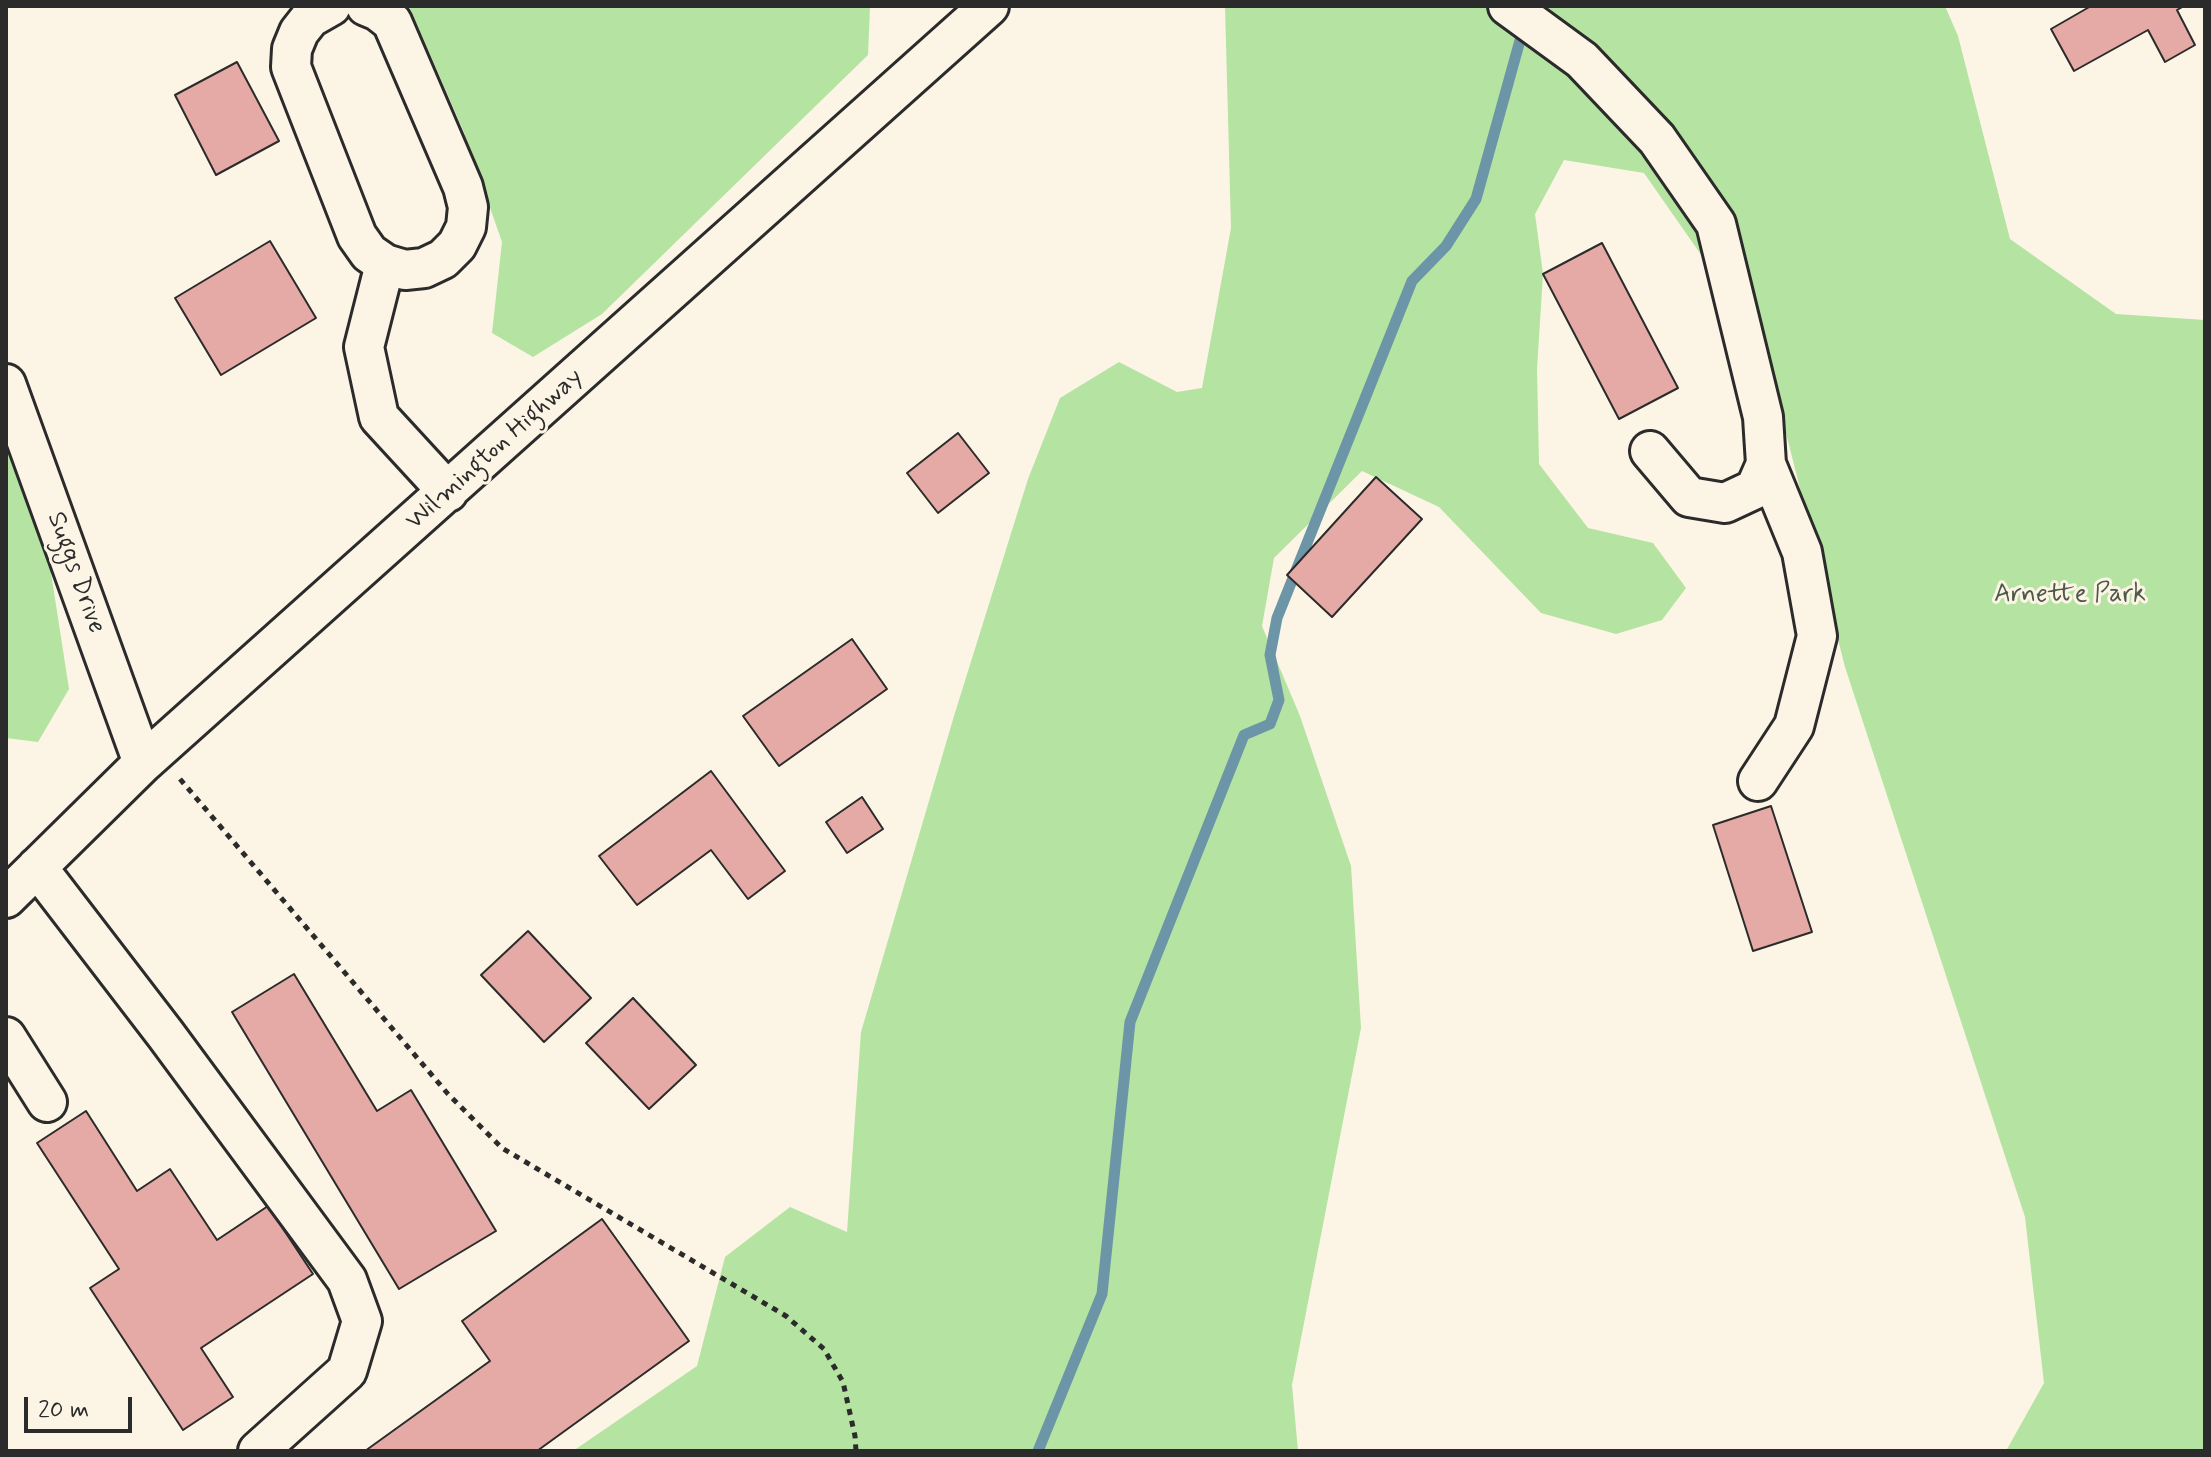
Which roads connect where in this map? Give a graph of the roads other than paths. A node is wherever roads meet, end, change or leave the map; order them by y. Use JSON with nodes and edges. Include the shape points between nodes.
{"nodes":[{"id":1,"x":331,"y":6,"type":"edge"},
{"id":2,"x":366,"y":6,"type":"edge"},
{"id":3,"x":989,"y":6,"type":"edge"},
{"id":4,"x":1508,"y":6,"type":"edge"},
{"id":5,"x":385,"y":264,"type":"junction"},
{"id":6,"x":6,"y":384,"type":"edge"},
{"id":7,"x":1650,"y":451,"type":"dead end"},
{"id":8,"x":1766,"y":464,"type":"junction"},
{"id":9,"x":448,"y":492,"type":"junction"},
{"id":10,"x":150,"y":757,"type":"junction"},
{"id":11,"x":1758,"y":781,"type":"dead end"},
{"id":12,"x":37,"y":867,"type":"junction"},
{"id":13,"x":6,"y":898,"type":"edge"},
{"id":14,"x":6,"y":1037,"type":"edge"},
{"id":15,"x":47,"y":1102,"type":"dead end"},
{"id":16,"x":258,"y":1451,"type":"edge"}],
"edges":[{"from":1,"to":5,"type":"street","via":[[299,32],[291,67],[357,236]]},
{"from":2,"to":5,"type":"street","via":[[392,22],[468,207],[466,227],[443,259],[405,270]]},
{"from":3,"to":9,"type":"street","name":"Wilmington Highway"},
{"from":4,"to":8,"type":"street","via":[[1582,60],[1657,139],[1716,224],[1763,417]]},
{"from":5,"to":9,"type":"street","via":[[364,347],[379,417]]},
{"from":6,"to":10,"type":"street","name":"Suggs Drive"},
{"from":7,"to":8,"type":"street","via":[[1689,497],[1725,503],[1755,489]]},
{"from":8,"to":11,"type":"street","via":[[1802,552],[1817,636],[1794,726]]},
{"from":9,"to":10,"type":"street","name":"Wilmington Highway"},
{"from":10,"to":12,"type":"street","name":"Wilmington Highway"},
{"from":12,"to":13,"type":"street","name":"Wilmington Highway"},
{"from":12,"to":16,"type":"street","via":[[347,1280],[362,1321],[347,1371]]},
{"from":14,"to":15,"type":"street"}]}
